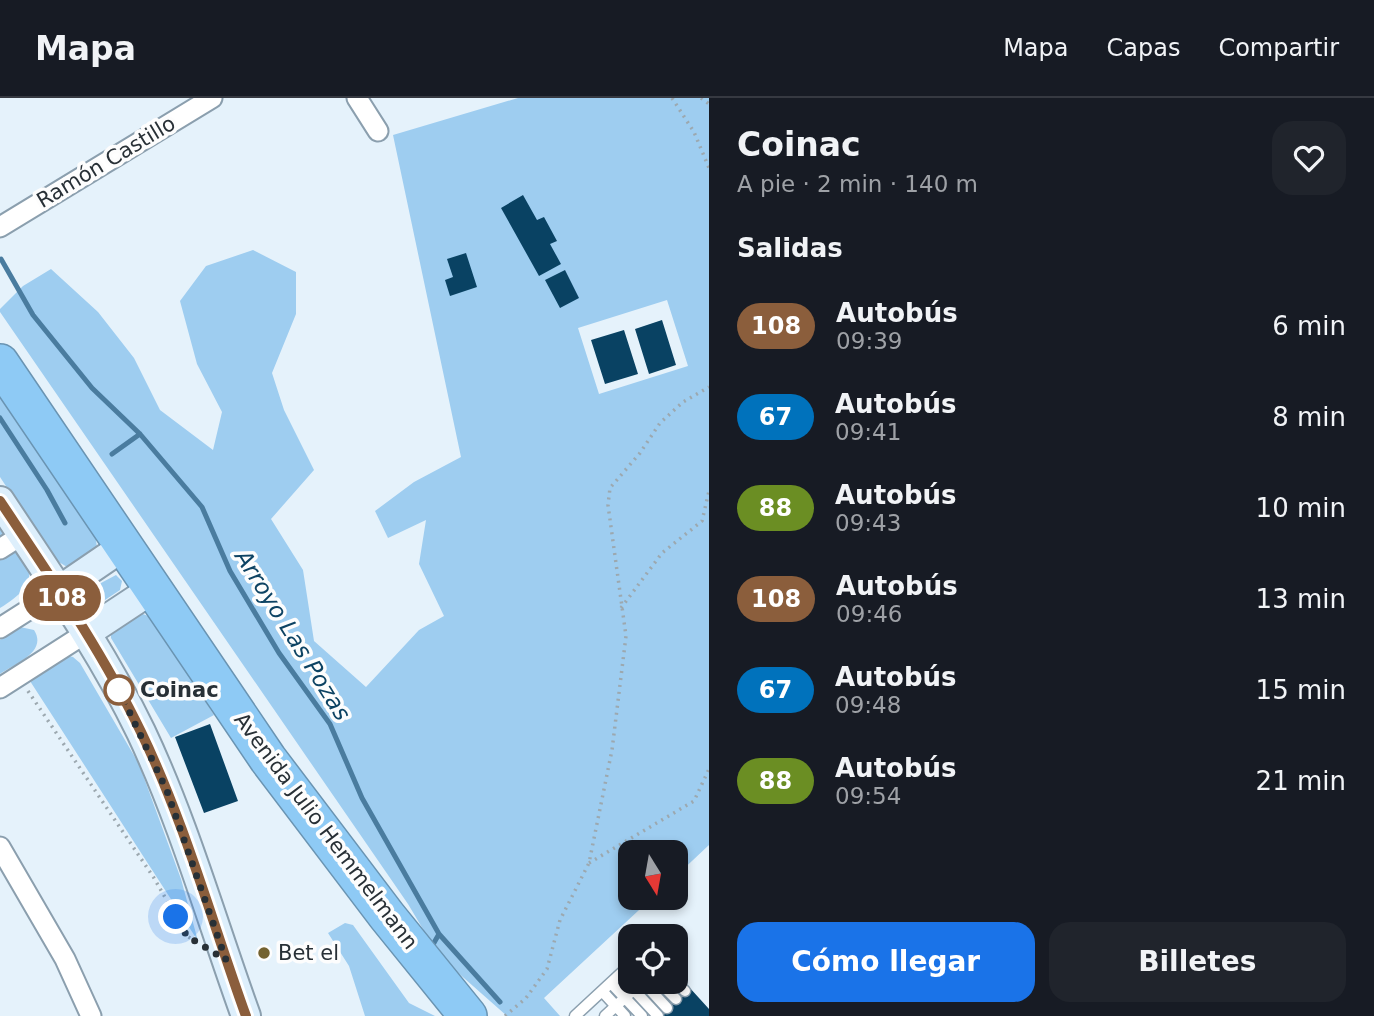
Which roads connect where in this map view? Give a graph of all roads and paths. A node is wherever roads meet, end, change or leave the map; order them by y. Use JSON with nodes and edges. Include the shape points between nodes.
{"nodes":[{"id":1,"x":212,"y":98,"type":"edge"},
{"id":2,"x":357,"y":98,"type":"edge"},
{"id":3,"x":672,"y":98,"type":"edge"},
{"id":4,"x":701,"y":98,"type":"edge"},
{"id":5,"x":709,"y":104,"type":"edge"},
{"id":6,"x":378,"y":131,"type":"dead end"},
{"id":7,"x":709,"y":168,"type":"edge"},
{"id":8,"x":0,"y":227,"type":"edge"},
{"id":9,"x":0,"y":363,"type":"edge"},
{"id":10,"x":709,"y":387,"type":"edge"},
{"id":11,"x":709,"y":491,"type":"edge"},
{"id":12,"x":0,"y":501,"type":"edge"},
{"id":13,"x":11,"y":542,"type":"edge"},
{"id":14,"x":124,"y":546,"type":"junction"},
{"id":15,"x":154,"y":588,"type":"junction"},
{"id":16,"x":58,"y":591,"type":"junction"},
{"id":17,"x":621,"y":608,"type":"junction"},
{"id":18,"x":0,"y":628,"type":"edge"},
{"id":19,"x":86,"y":633,"type":"junction"},
{"id":20,"x":18,"y":676,"type":"junction"},
{"id":21,"x":0,"y":688,"type":"edge"},
{"id":22,"x":709,"y":769,"type":"edge"},
{"id":23,"x":0,"y":848,"type":"edge"},
{"id":24,"x":589,"y":863,"type":"junction"},
{"id":25,"x":226,"y":960,"type":"junction"},
{"id":26,"x":618,"y":977,"type":"edge"},
{"id":27,"x":611,"y":983,"type":"junction"},
{"id":28,"x":602,"y":991,"type":"junction"},
{"id":29,"x":630,"y":994,"type":"edge"},
{"id":30,"x":638,"y":994,"type":"edge"},
{"id":31,"x":655,"y":994,"type":"edge"},
{"id":32,"x":671,"y":994,"type":"edge"},
{"id":33,"x":625,"y":998,"type":"junction"},
{"id":34,"x":676,"y":999,"type":"dead end"},
{"id":35,"x":616,"y":1006,"type":"junction"},
{"id":36,"x":667,"y":1007,"type":"dead end"},
{"id":37,"x":91,"y":1016,"type":"edge"},
{"id":38,"x":246,"y":1016,"type":"edge"},
{"id":39,"x":468,"y":1016,"type":"edge"},
{"id":40,"x":505,"y":1016,"type":"edge"},
{"id":41,"x":575,"y":1016,"type":"edge"},
{"id":42,"x":606,"y":1016,"type":"edge"},
{"id":43,"x":625,"y":1016,"type":"edge"},
{"id":44,"x":642,"y":1016,"type":"edge"},
{"id":45,"x":658,"y":1016,"type":"edge"}],
"edges":[{"from":1,"to":8,"type":"street","name":"Ramón Castillo"},
{"from":2,"to":6,"type":"street"},
{"from":3,"to":7,"type":"path","via":[[694,132]]},
{"from":4,"to":5,"type":"path"},
{"from":9,"to":14,"type":"highway","name":"Avenida Julio Hemmelmann"},
{"from":10,"to":17,"type":"path","via":[[682,402],[660,423],[610,488],[608,505]]},
{"from":11,"to":17,"type":"path","via":[[702,521],[662,553]]},
{"from":12,"to":13,"type":"street"},
{"from":13,"to":16,"type":"street"},
{"from":14,"to":15,"type":"highway","name":"Avenida Julio Hemmelmann"},
{"from":14,"to":16,"type":"street"},
{"from":15,"to":19,"type":"street"},
{"from":15,"to":39,"type":"highway","name":"Avenida Julio Hemmelmann","via":[[268,759]]},
{"from":16,"to":18,"type":"street"},
{"from":16,"to":19,"type":"street"},
{"from":17,"to":24,"type":"path","via":[[626,636],[612,750]]},
{"from":19,"to":20,"type":"street"},
{"from":19,"to":25,"type":"street","via":[[167,791]]},
{"from":20,"to":21,"type":"street"},
{"from":20,"to":25,"type":"path","via":[[154,878],[187,936]]},
{"from":22,"to":24,"type":"path","via":[[694,801]]},
{"from":23,"to":37,"type":"street","via":[[65,959]]},
{"from":24,"to":40,"type":"path","via":[[560,920],[547,969],[526,998]]},
{"from":25,"to":38,"type":"street"},
{"from":26,"to":27,"type":"lane"},
{"from":27,"to":28,"type":"lane"},
{"from":27,"to":33,"type":"lane"},
{"from":28,"to":35,"type":"lane"},
{"from":28,"to":41,"type":"lane"},
{"from":29,"to":33,"type":"lane"},
{"from":30,"to":45,"type":"lane"},
{"from":31,"to":36,"type":"lane"},
{"from":32,"to":34,"type":"lane"},
{"from":33,"to":35,"type":"lane"},
{"from":33,"to":44,"type":"lane"},
{"from":35,"to":42,"type":"lane"},
{"from":35,"to":43,"type":"lane"}]}
